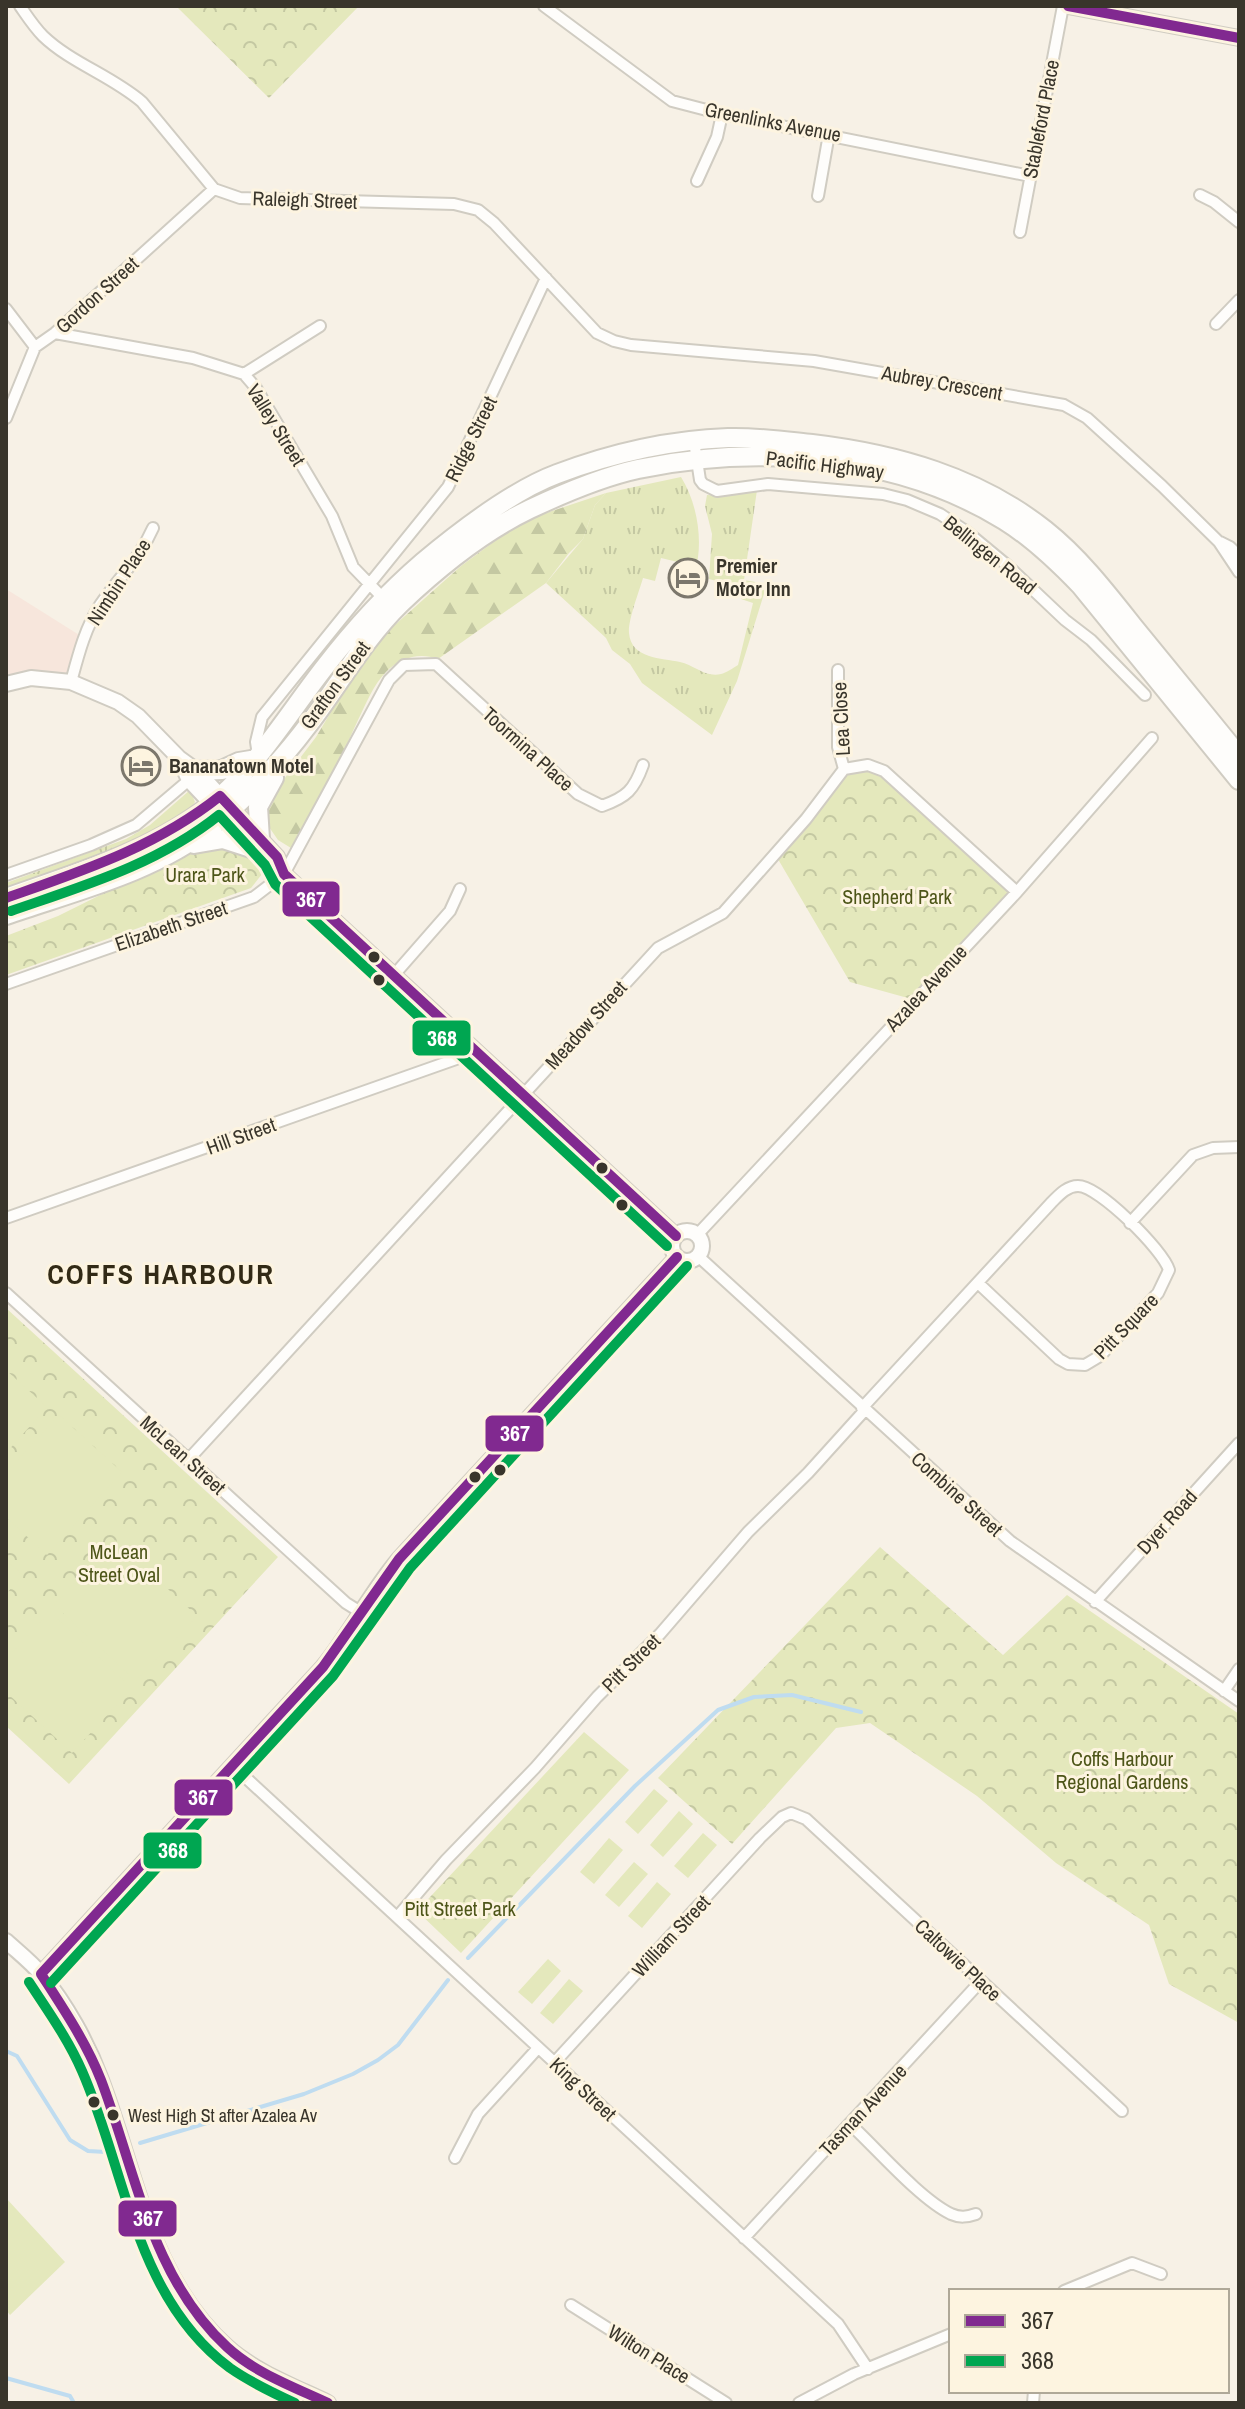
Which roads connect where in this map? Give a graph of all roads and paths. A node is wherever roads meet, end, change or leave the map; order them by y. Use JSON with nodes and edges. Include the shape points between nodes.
{"nodes":[{"id":1,"x":20,"y":6,"type":"edge"},
{"id":2,"x":544,"y":6,"type":"edge"},
{"id":3,"x":1066,"y":6,"type":"edge"},
{"id":4,"x":1239,"y":38,"type":"edge"},
{"id":5,"x":722,"y":114,"type":"junction"},
{"id":6,"x":829,"y":134,"type":"junction"},
{"id":7,"x":1030,"y":176,"type":"junction"},
{"id":8,"x":697,"y":181,"type":"dead end"},
{"id":9,"x":214,"y":189,"type":"junction"},
{"id":10,"x":1200,"y":195,"type":"dead end"},
{"id":11,"x":818,"y":196,"type":"dead end"},
{"id":12,"x":1239,"y":222,"type":"edge"},
{"id":13,"x":1020,"y":232,"type":"dead end"},
{"id":14,"x":546,"y":278,"type":"junction"},
{"id":15,"x":1239,"y":300,"type":"edge"},
{"id":16,"x":6,"y":309,"type":"edge"},
{"id":17,"x":1216,"y":324,"type":"dead end"},
{"id":18,"x":320,"y":326,"type":"dead end"},
{"id":19,"x":55,"y":333,"type":"junction"},
{"id":20,"x":614,"y":341,"type":"joint"},
{"id":21,"x":35,"y":347,"type":"junction"},
{"id":22,"x":244,"y":374,"type":"junction"},
{"id":23,"x":6,"y":418,"type":"edge"},
{"id":24,"x":695,"y":450,"type":"junction"},
{"id":25,"x":153,"y":528,"type":"dead end"},
{"id":26,"x":1219,"y":542,"type":"junction"},
{"id":27,"x":1239,"y":556,"type":"edge"},
{"id":28,"x":1239,"y":572,"type":"edge"},
{"id":29,"x":370,"y":585,"type":"junction"},
{"id":30,"x":384,"y":599,"type":"junction"},
{"id":31,"x":381,"y":624,"type":"joint"},
{"id":32,"x":404,"y":665,"type":"joint"},
{"id":33,"x":838,"y":670,"type":"dead end"},
{"id":34,"x":71,"y":682,"type":"junction"},
{"id":35,"x":6,"y":684,"type":"edge"},
{"id":36,"x":1145,"y":695,"type":"dead end"},
{"id":37,"x":312,"y":720,"type":"junction"},
{"id":38,"x":1152,"y":738,"type":"dead end"},
{"id":39,"x":252,"y":755,"type":"junction"},
{"id":40,"x":1239,"y":756,"type":"edge"},
{"id":41,"x":643,"y":765,"type":"dead end"},
{"id":42,"x":844,"y":769,"type":"junction"},
{"id":43,"x":193,"y":775,"type":"junction"},
{"id":44,"x":1239,"y":780,"type":"edge"},
{"id":45,"x":222,"y":806,"type":"junction"},
{"id":46,"x":257,"y":844,"type":"junction"},
{"id":47,"x":183,"y":846,"type":"junction"},
{"id":48,"x":284,"y":874,"type":"junction"},
{"id":49,"x":6,"y":875,"type":"edge"},
{"id":50,"x":460,"y":889,"type":"dead end"},
{"id":51,"x":1017,"y":892,"type":"junction"},
{"id":52,"x":6,"y":898,"type":"edge"},
{"id":53,"x":6,"y":915,"type":"edge"},
{"id":54,"x":394,"y":975,"type":"junction"},
{"id":55,"x":6,"y":984,"type":"edge"},
{"id":56,"x":476,"y":1052,"type":"junction"},
{"id":57,"x":523,"y":1095,"type":"junction"},
{"id":58,"x":1239,"y":1147,"type":"edge"},
{"id":59,"x":6,"y":1218,"type":"edge"},
{"id":60,"x":1130,"y":1223,"type":"junction"},
{"id":61,"x":697,"y":1235,"type":"junction"},
{"id":62,"x":676,"y":1236,"type":"junction"},
{"id":63,"x":698,"y":1256,"type":"junction"},
{"id":64,"x":677,"y":1257,"type":"junction"},
{"id":65,"x":978,"y":1283,"type":"junction"},
{"id":66,"x":6,"y":1293,"type":"edge"},
{"id":67,"x":864,"y":1409,"type":"junction"},
{"id":68,"x":1239,"y":1443,"type":"edge"},
{"id":69,"x":188,"y":1460,"type":"junction"},
{"id":70,"x":1095,"y":1602,"type":"junction"},
{"id":71,"x":362,"y":1613,"type":"junction"},
{"id":72,"x":1239,"y":1669,"type":"edge"},
{"id":73,"x":1224,"y":1691,"type":"junction"},
{"id":74,"x":1239,"y":1701,"type":"edge"},
{"id":75,"x":232,"y":1765,"type":"junction"},
{"id":76,"x":791,"y":1813,"type":"joint"},
{"id":77,"x":398,"y":1916,"type":"junction"},
{"id":78,"x":6,"y":1941,"type":"edge"},
{"id":79,"x":41,"y":1974,"type":"junction"},
{"id":80,"x":981,"y":1981,"type":"junction"},
{"id":81,"x":538,"y":2048,"type":"junction"},
{"id":82,"x":554,"y":2063,"type":"junction"},
{"id":83,"x":1122,"y":2111,"type":"dead end"},
{"id":84,"x":850,"y":2124,"type":"junction"},
{"id":85,"x":455,"y":2158,"type":"dead end"},
{"id":86,"x":976,"y":2214,"type":"dead end"},
{"id":87,"x":744,"y":2238,"type":"junction"},
{"id":88,"x":1161,"y":2274,"type":"dead end"},
{"id":89,"x":1069,"y":2289,"type":"edge"},
{"id":90,"x":571,"y":2305,"type":"dead end"},
{"id":91,"x":949,"y":2335,"type":"edge"},
{"id":92,"x":868,"y":2369,"type":"junction"},
{"id":93,"x":328,"y":2403,"type":"edge"},
{"id":94,"x":726,"y":2403,"type":"edge"},
{"id":95,"x":799,"y":2403,"type":"edge"}],
"edges":[{"from":1,"to":9,"type":"street","via":[[43,36],[142,102]]},
{"from":2,"to":5,"type":"street","name":"Greenlinks Avenue","via":[[672,101]]},
{"from":3,"to":4,"type":"street"},
{"from":3,"to":7,"type":"street","name":"Stableford Place"},
{"from":5,"to":6,"type":"street","name":"Greenlinks Avenue"},
{"from":5,"to":8,"type":"street"},
{"from":6,"to":7,"type":"street","name":"Greenlinks Avenue"},
{"from":6,"to":11,"type":"street"},
{"from":7,"to":13,"type":"street","name":"Stableford Place"},
{"from":9,"to":14,"type":"street","name":"Raleigh Street","via":[[240,198],[454,204],[478,210]]},
{"from":9,"to":19,"type":"street","name":"Gordon Street"},
{"from":10,"to":12,"type":"street"},
{"from":14,"to":20,"type":"street","name":"Raleigh Street","via":[[597,333]]},
{"from":14,"to":29,"type":"street","name":"Ridge Street","via":[[459,470]]},
{"from":15,"to":17,"type":"street"},
{"from":16,"to":21,"type":"street"},
{"from":18,"to":22,"type":"street"},
{"from":19,"to":21,"type":"street","name":"Gordon Street"},
{"from":19,"to":22,"type":"street","name":"Valley Street","via":[[193,358]]},
{"from":20,"to":26,"type":"street","name":"Aubrey Crescent","via":[[814,361],[1064,405],[1087,418]]},
{"from":21,"to":23,"type":"street","name":"Gordon Street"},
{"from":22,"to":29,"type":"street","name":"Valley Street","via":[[332,516],[353,567]]},
{"from":24,"to":30,"type":"highway","name":"Pacific Highway","via":[[646,449],[554,475],[455,537]]},
{"from":24,"to":31,"type":"highway","name":"Pacific Highway","via":[[527,510],[449,561]]},
{"from":24,"to":36,"type":"street","name":"Bellingen Road","via":[[700,480],[717,491],[768,484],[850,491],[907,500],[940,514],[1008,566]]},
{"from":24,"to":40,"type":"highway","name":"Pacific Highway","via":[[752,439],[877,454],[961,480],[1005,503],[1047,531],[1098,582]]},
{"from":24,"to":44,"type":"highway","name":"Pacific Highway","via":[[859,466],[931,485],[1004,520],[1081,586]]},
{"from":25,"to":34,"type":"street","name":"Nimbin Place","via":[[143,550],[99,607]]},
{"from":26,"to":27,"type":"street","name":"Aubrey Crescent"},
{"from":26,"to":28,"type":"street","name":"Aubrey Crescent"},
{"from":29,"to":30,"type":"street","name":"Valley Street"},
{"from":29,"to":39,"type":"street","name":"Grafton Street","via":[[262,717]]},
{"from":30,"to":39,"type":"highway","name":"Grafton Street"},
{"from":31,"to":37,"type":"highway","name":"Grafton Street"},
{"from":32,"to":41,"type":"street","name":"Toormina Place","via":[[436,664],[578,794],[602,806],[624,799]]},
{"from":32,"to":48,"type":"street","name":"Elizabeth Street","via":[[389,680]]},
{"from":33,"to":42,"type":"street","name":"Lea Close","via":[[838,747]]},
{"from":34,"to":35,"type":"street","via":[[31,678]]},
{"from":34,"to":43,"type":"street","via":[[138,716]]},
{"from":37,"to":45,"type":"highway","name":"Grafton Street"},
{"from":37,"to":46,"type":"highway","via":[[311,731],[259,801]]},
{"from":38,"to":51,"type":"street","name":"Azalea Avenue"},
{"from":39,"to":43,"type":"highway","via":[[222,770]]},
{"from":39,"to":45,"type":"highway","name":"Grafton Street"},
{"from":42,"to":51,"type":"street","via":[[868,765],[884,771]]},
{"from":42,"to":57,"type":"street","name":"Meadow Street","via":[[723,913],[658,948]]},
{"from":43,"to":45,"type":"street"},
{"from":43,"to":49,"type":"street","via":[[136,825]]},
{"from":45,"to":46,"type":"street"},
{"from":45,"to":47,"type":"highway","name":"Grafton Street"},
{"from":45,"to":52,"type":"highway","name":"Grafton Street","via":[[142,848]]},
{"from":46,"to":47,"type":"highway","via":[[223,839]]},
{"from":46,"to":48,"type":"street","via":[[277,857]]},
{"from":47,"to":53,"type":"highway","name":"Grafton Street","via":[[144,867]]},
{"from":48,"to":54,"type":"street"},
{"from":48,"to":55,"type":"street","name":"Elizabeth Street","via":[[254,897]]},
{"from":50,"to":54,"type":"street","via":[[450,911]]},
{"from":51,"to":61,"type":"street","name":"Azalea Avenue"},
{"from":54,"to":56,"type":"street"},
{"from":56,"to":57,"type":"street"},
{"from":56,"to":59,"type":"street","name":"Hill Street"},
{"from":57,"to":62,"type":"street"},
{"from":57,"to":69,"type":"street","name":"Meadow Street"},
{"from":58,"to":60,"type":"street","via":[[1193,1155]]},
{"from":60,"to":65,"type":"street","name":"Pitt Square","via":[[1095,1192],[1077,1186],[1067,1189]]},
{"from":60,"to":65,"type":"street","name":"Pitt Square","via":[[1162,1255],[1167,1278],[1100,1356],[1085,1365],[1059,1359]]},
{"from":61,"to":62,"type":"street","via":[[685,1231]]},
{"from":61,"to":63,"type":"street","via":[[702,1247]]},
{"from":62,"to":64,"type":"street","via":[[672,1246]]},
{"from":63,"to":64,"type":"street","via":[[689,1261]]},
{"from":63,"to":67,"type":"street","name":"Combine Street"},
{"from":64,"to":71,"type":"street","via":[[399,1559]]},
{"from":65,"to":67,"type":"street","name":"Pitt Square"},
{"from":66,"to":69,"type":"street","name":"McLean Street"},
{"from":67,"to":70,"type":"street","name":"Combine Street","via":[[990,1525]]},
{"from":67,"to":77,"type":"street","name":"Pitt Street"},
{"from":68,"to":70,"type":"street","name":"Dyer Road"},
{"from":69,"to":71,"type":"street","name":"McLean Street"},
{"from":70,"to":73,"type":"street","name":"Combine Street"},
{"from":71,"to":75,"type":"street","via":[[323,1667]]},
{"from":72,"to":73,"type":"street"},
{"from":73,"to":74,"type":"street","name":"Combine Street"},
{"from":75,"to":77,"type":"street","name":"King Street"},
{"from":75,"to":79,"type":"street"},
{"from":76,"to":80,"type":"street","name":"Caltowie Place","via":[[806,1819]]},
{"from":76,"to":82,"type":"street","name":"William Street","via":[[760,1838]]},
{"from":77,"to":81,"type":"street","name":"King Street"},
{"from":78,"to":79,"type":"street"},
{"from":79,"to":93,"type":"street","via":[[101,2079],[156,2246],[176,2283],[236,2355]]},
{"from":80,"to":83,"type":"street","name":"Caltowie Place"},
{"from":80,"to":84,"type":"street","name":"Tasman Avenue"},
{"from":81,"to":82,"type":"street","name":"King Street"},
{"from":81,"to":85,"type":"street","via":[[478,2114]]},
{"from":82,"to":87,"type":"street","name":"King Street"},
{"from":84,"to":86,"type":"street","via":[[931,2201],[954,2215]]},
{"from":84,"to":87,"type":"street","name":"Tasman Avenue"},
{"from":87,"to":92,"type":"street","name":"King Street","via":[[838,2324]]},
{"from":88,"to":89,"type":"street","via":[[1132,2263]]},
{"from":90,"to":94,"type":"street","name":"Wilton Place"},
{"from":91,"to":92,"type":"street"},
{"from":92,"to":95,"type":"street"}]}
